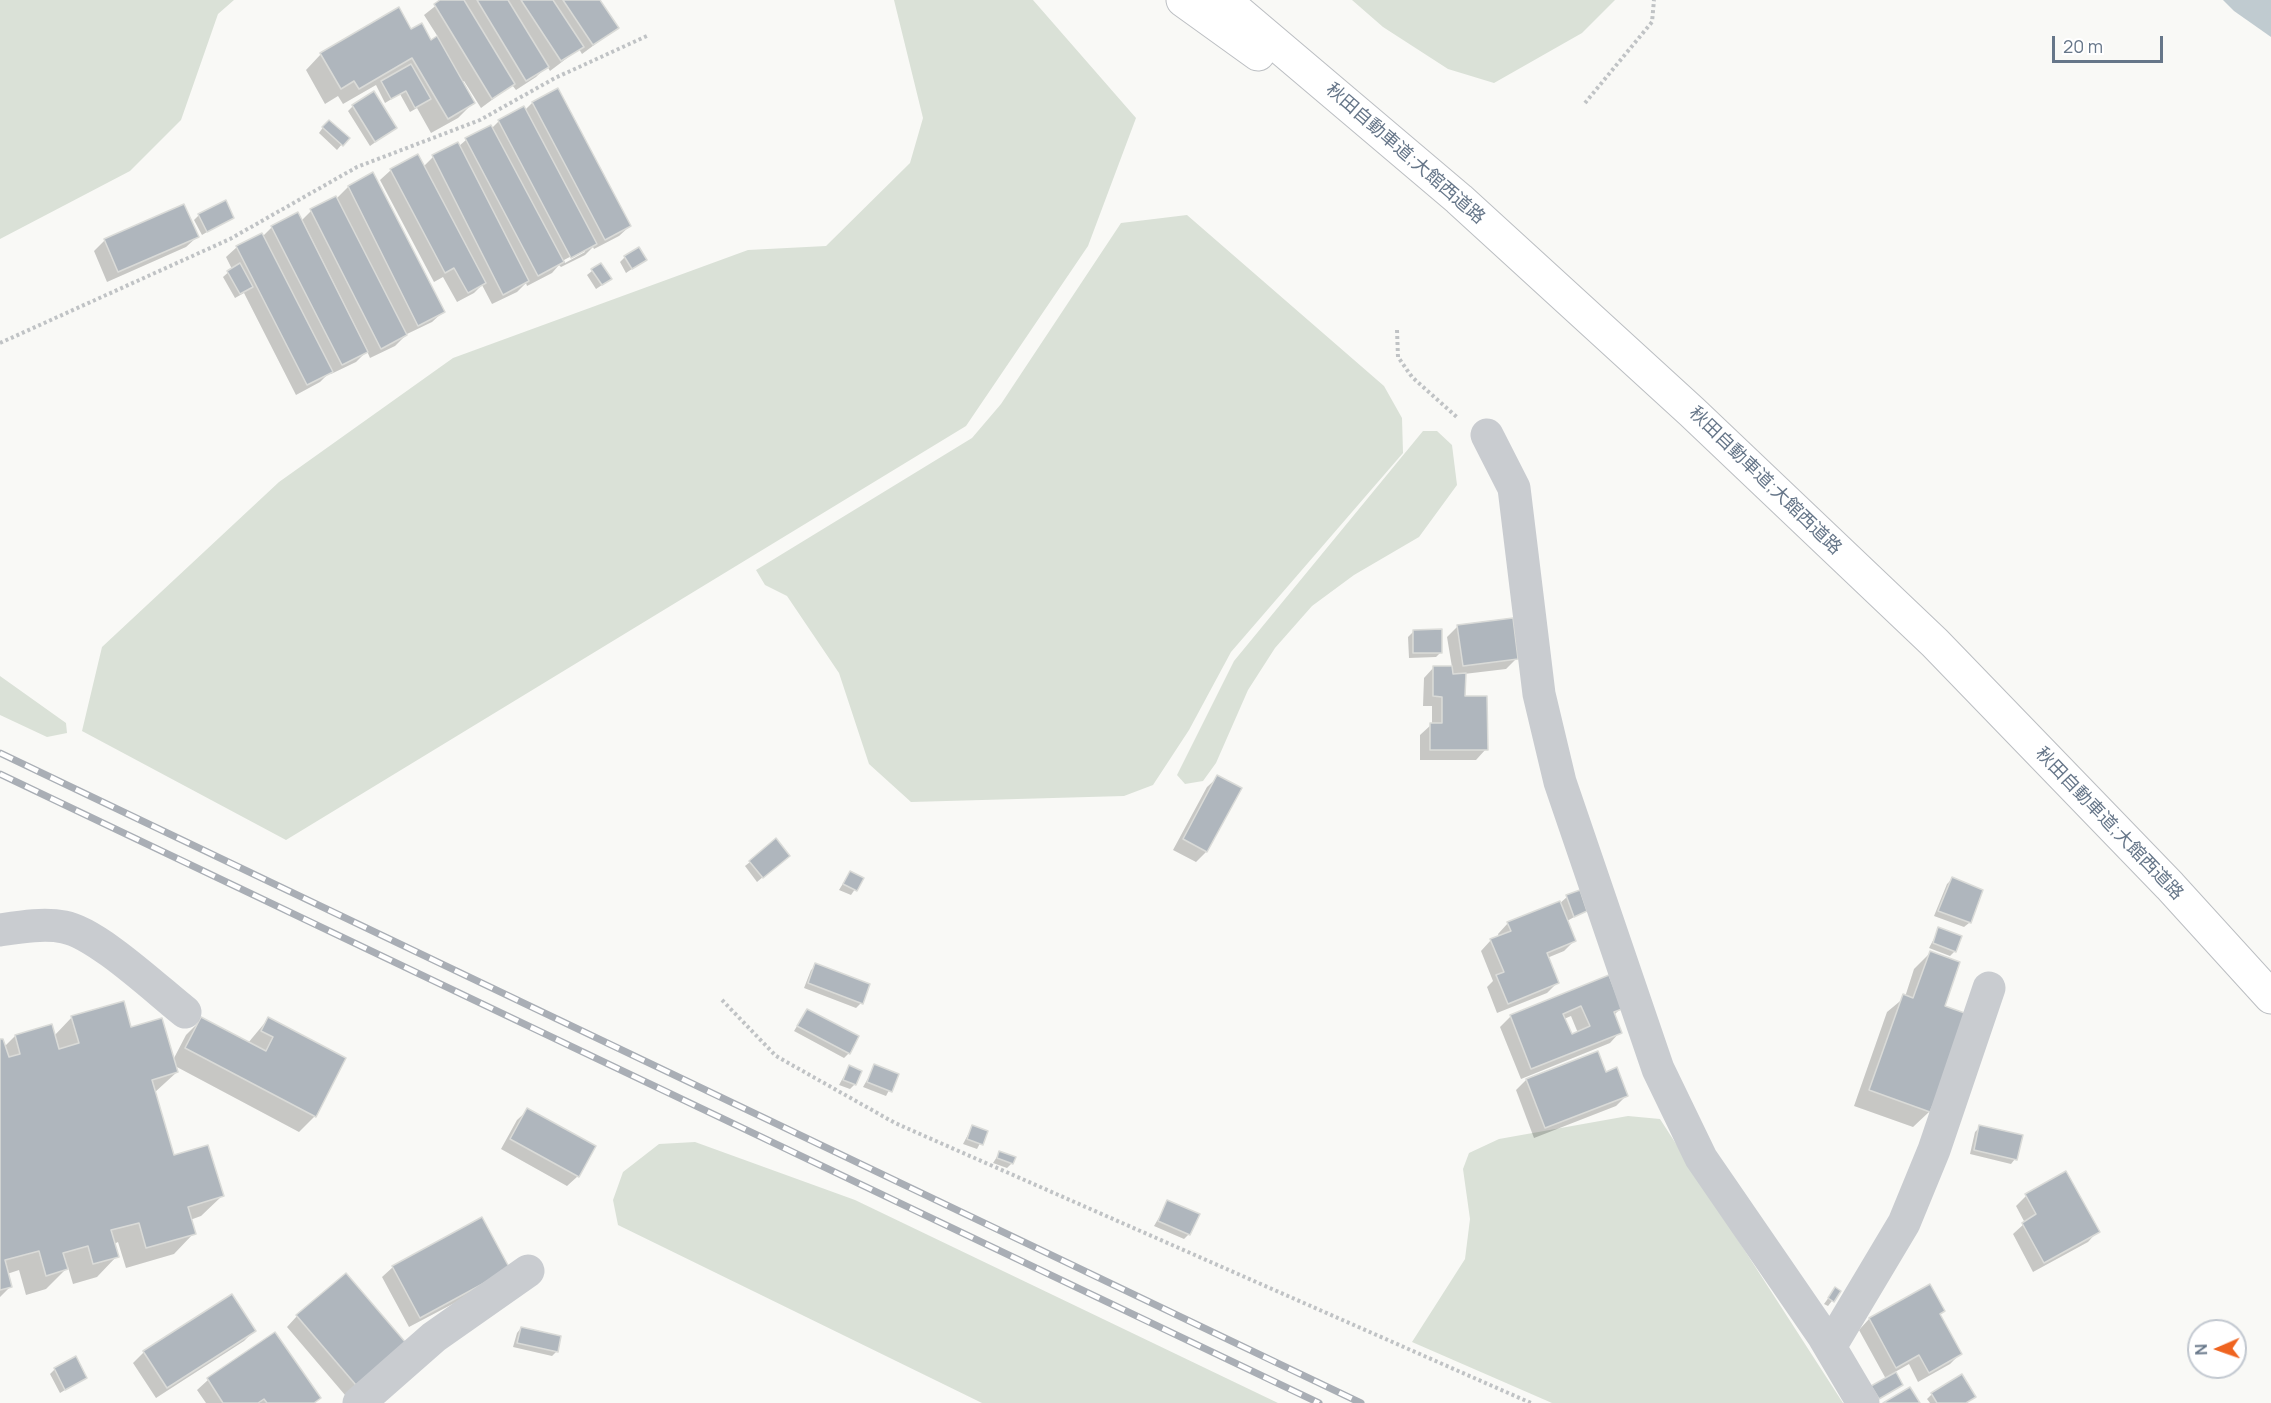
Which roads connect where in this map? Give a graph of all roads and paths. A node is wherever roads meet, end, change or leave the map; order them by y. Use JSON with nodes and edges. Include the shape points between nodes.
{"nodes":[{"id":1,"x":1183,"y":0,"type":"edge"},
{"id":2,"x":1224,"y":0,"type":"edge"},
{"id":3,"x":1259,"y":0,"type":"edge"},
{"id":4,"x":1654,"y":0,"type":"edge"},
{"id":5,"x":649,"y":35,"type":"dead end"},
{"id":6,"x":1585,"y":103,"type":"dead end"},
{"id":7,"x":1459,"y":199,"type":"junction"},
{"id":8,"x":1397,"y":330,"type":"dead end"},
{"id":9,"x":0,"y":343,"type":"edge"},
{"id":10,"x":1487,"y":435,"type":"joint"},
{"id":11,"x":0,"y":930,"type":"edge"},
{"id":12,"x":1989,"y":988,"type":"dead end"},
{"id":13,"x":2271,"y":997,"type":"edge"},
{"id":14,"x":722,"y":1000,"type":"dead end"},
{"id":15,"x":185,"y":1012,"type":"dead end"},
{"id":16,"x":528,"y":1271,"type":"dead end"},
{"id":17,"x":1830,"y":1347,"type":"junction"},
{"id":18,"x":359,"y":1403,"type":"edge"},
{"id":19,"x":1531,"y":1403,"type":"edge"},
{"id":20,"x":1863,"y":1403,"type":"edge"}],
"edges":[{"from":1,"to":7,"type":"highway"},
{"from":2,"to":7,"type":"highway","name":"秋田自動車道;大館西道路"},
{"from":3,"to":7,"type":"highway","via":[[1361,93]]},
{"from":4,"to":6,"type":"path","via":[[1652,22]]},
{"from":5,"to":9,"type":"path","via":[[555,78],[480,120],[357,167],[230,239]]},
{"from":7,"to":13,"type":"highway","name":"秋田自動車道;大館西道路","via":[[1692,412],[1935,643],[2170,886]]},
{"from":8,"to":10,"type":"path","via":[[1398,357],[1412,377],[1450,413]]},
{"from":10,"to":17,"type":"street","via":[[1514,488],[1539,694],[1560,782],[1658,1069],[1701,1158]]},
{"from":11,"to":15,"type":"street","via":[[65,927],[98,943]]},
{"from":12,"to":17,"type":"street","via":[[1934,1150],[1904,1223]]},
{"from":14,"to":19,"type":"path","via":[[776,1056],[895,1123]]},
{"from":16,"to":18,"type":"street","via":[[434,1337]]},
{"from":17,"to":20,"type":"street"}]}
